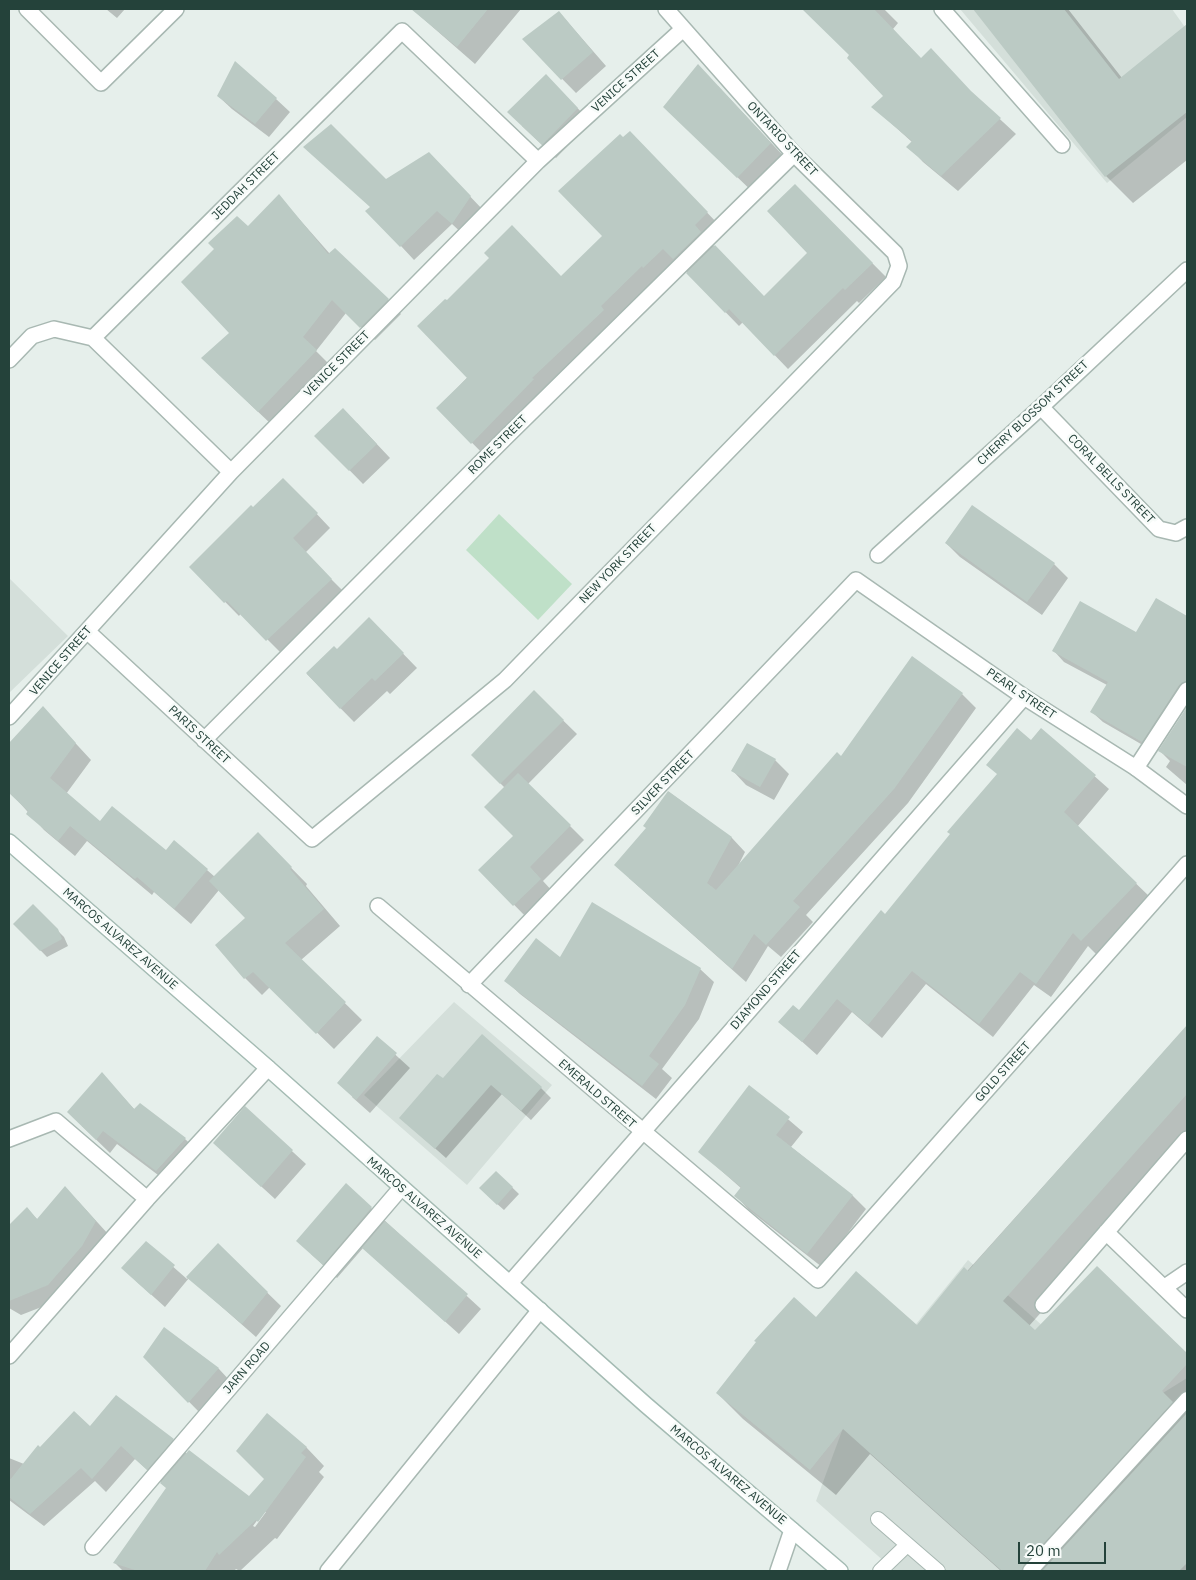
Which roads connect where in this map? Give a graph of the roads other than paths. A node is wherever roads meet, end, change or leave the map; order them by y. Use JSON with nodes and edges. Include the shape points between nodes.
{"nodes":[{"id":1,"x":176,"y":9,"type":"edge"},
{"id":2,"x":666,"y":9,"type":"edge"},
{"id":3,"x":942,"y":9,"type":"edge"},
{"id":4,"x":32,"y":10,"type":"edge"},
{"id":5,"x":683,"y":29,"type":"junction"},
{"id":6,"x":1062,"y":145,"type":"dead end"},
{"id":7,"x":794,"y":154,"type":"junction"},
{"id":8,"x":538,"y":161,"type":"junction"},
{"id":9,"x":899,"y":266,"type":"joint"},
{"id":10,"x":1187,"y":270,"type":"edge"},
{"id":11,"x":93,"y":338,"type":"junction"},
{"id":12,"x":9,"y":360,"type":"edge"},
{"id":13,"x":1041,"y":408,"type":"junction"},
{"id":14,"x":230,"y":472,"type":"junction"},
{"id":15,"x":1187,"y":527,"type":"edge"},
{"id":16,"x":878,"y":554,"type":"dead end"},
{"id":17,"x":856,"y":580,"type":"joint"},
{"id":18,"x":87,"y":631,"type":"junction"},
{"id":19,"x":1187,"y":690,"type":"edge"},
{"id":20,"x":1024,"y":697,"type":"junction"},
{"id":21,"x":9,"y":717,"type":"edge"},
{"id":22,"x":204,"y":740,"type":"junction"},
{"id":23,"x":1136,"y":768,"type":"junction"},
{"id":24,"x":1187,"y":806,"type":"edge"},
{"id":25,"x":312,"y":839,"type":"joint"},
{"id":26,"x":9,"y":842,"type":"edge"},
{"id":27,"x":1187,"y":864,"type":"edge"},
{"id":28,"x":378,"y":906,"type":"dead end"},
{"id":29,"x":469,"y":985,"type":"junction"},
{"id":30,"x":268,"y":1068,"type":"junction"},
{"id":31,"x":641,"y":1132,"type":"junction"},
{"id":32,"x":9,"y":1139,"type":"edge"},
{"id":33,"x":1187,"y":1139,"type":"edge"},
{"id":34,"x":401,"y":1188,"type":"junction"},
{"id":35,"x":147,"y":1199,"type":"junction"},
{"id":36,"x":1106,"y":1232,"type":"junction"},
{"id":37,"x":1187,"y":1272,"type":"edge"},
{"id":38,"x":818,"y":1280,"type":"joint"},
{"id":39,"x":510,"y":1283,"type":"junction"},
{"id":40,"x":1166,"y":1287,"type":"junction"},
{"id":41,"x":1043,"y":1304,"type":"dead end"},
{"id":42,"x":540,"y":1310,"type":"junction"},
{"id":43,"x":1187,"y":1310,"type":"edge"},
{"id":44,"x":9,"y":1356,"type":"edge"},
{"id":45,"x":1187,"y":1399,"type":"edge"},
{"id":46,"x":878,"y":1519,"type":"dead end"},
{"id":47,"x":792,"y":1530,"type":"junction"},
{"id":48,"x":907,"y":1545,"type":"junction"},
{"id":49,"x":93,"y":1547,"type":"dead end"},
{"id":50,"x":328,"y":1571,"type":"edge"},
{"id":51,"x":778,"y":1571,"type":"edge"},
{"id":52,"x":840,"y":1571,"type":"edge"},
{"id":53,"x":880,"y":1571,"type":"edge"},
{"id":54,"x":938,"y":1571,"type":"edge"},
{"id":55,"x":1030,"y":1571,"type":"edge"}],
"edges":[{"from":1,"to":4,"type":"street","via":[[102,83]]},
{"from":2,"to":5,"type":"street","name":"ONTARIO STREET"},
{"from":3,"to":6,"type":"street"},
{"from":5,"to":7,"type":"street","name":"ONTARIO STREET"},
{"from":5,"to":8,"type":"street","name":"VENICE STREET"},
{"from":7,"to":9,"type":"street","name":"ONTARIO STREET","via":[[896,253]]},
{"from":7,"to":22,"type":"street","name":"ROME STREET"},
{"from":8,"to":11,"type":"street","name":"JEDDAH STREET","via":[[402,31]]},
{"from":8,"to":14,"type":"street","name":"VENICE STREET"},
{"from":9,"to":25,"type":"street","name":"NEW YORK STREET","via":[[893,282],[505,680]]},
{"from":10,"to":13,"type":"street","name":"CHERRY BLOSSOM STREET"},
{"from":11,"to":12,"type":"street","via":[[54,329],[32,336]]},
{"from":11,"to":14,"type":"street"},
{"from":13,"to":15,"type":"street","name":"CORAL BELLS STREET","via":[[1160,529],[1176,533]]},
{"from":13,"to":16,"type":"street","name":"CHERRY BLOSSOM STREET"},
{"from":14,"to":18,"type":"street","name":"VENICE STREET"},
{"from":17,"to":20,"type":"street","name":"PEARL STREET"},
{"from":17,"to":29,"type":"street","name":"SILVER STREET"},
{"from":18,"to":21,"type":"street","name":"VENICE STREET"},
{"from":18,"to":22,"type":"street","name":"PARIS STREET"},
{"from":19,"to":23,"type":"street"},
{"from":20,"to":23,"type":"street","name":"PEARL STREET"},
{"from":20,"to":31,"type":"street","name":"DIAMOND STREET"},
{"from":22,"to":25,"type":"street","name":"PARIS STREET"},
{"from":23,"to":24,"type":"street","name":"PEARL STREET"},
{"from":26,"to":30,"type":"street","name":"MARCOS ALVAREZ AVENUE"},
{"from":27,"to":38,"type":"street","name":"GOLD STREET"},
{"from":28,"to":29,"type":"street","name":"EMERALD STREET"},
{"from":29,"to":31,"type":"street","name":"EMERALD STREET"},
{"from":30,"to":34,"type":"street","name":"MARCOS ALVAREZ AVENUE"},
{"from":30,"to":35,"type":"street"},
{"from":31,"to":38,"type":"street","name":"EMERALD STREET"},
{"from":31,"to":39,"type":"street","name":"DIAMOND STREET"},
{"from":32,"to":35,"type":"street","via":[[56,1120]]},
{"from":33,"to":36,"type":"street"},
{"from":34,"to":39,"type":"street","name":"MARCOS ALVAREZ AVENUE"},
{"from":34,"to":49,"type":"street","name":"JARN ROAD"},
{"from":35,"to":44,"type":"street"},
{"from":36,"to":40,"type":"street"},
{"from":36,"to":41,"type":"street"},
{"from":37,"to":40,"type":"street"},
{"from":39,"to":42,"type":"street","name":"MARCOS ALVAREZ AVENUE"},
{"from":40,"to":43,"type":"street"},
{"from":42,"to":47,"type":"street","name":"MARCOS ALVAREZ AVENUE"},
{"from":42,"to":50,"type":"street"},
{"from":45,"to":55,"type":"lane"},
{"from":46,"to":48,"type":"lane"},
{"from":47,"to":51,"type":"street"},
{"from":47,"to":52,"type":"street","name":"MARCOS ALVAREZ AVENUE"},
{"from":48,"to":53,"type":"lane"},
{"from":48,"to":54,"type":"lane"}]}
